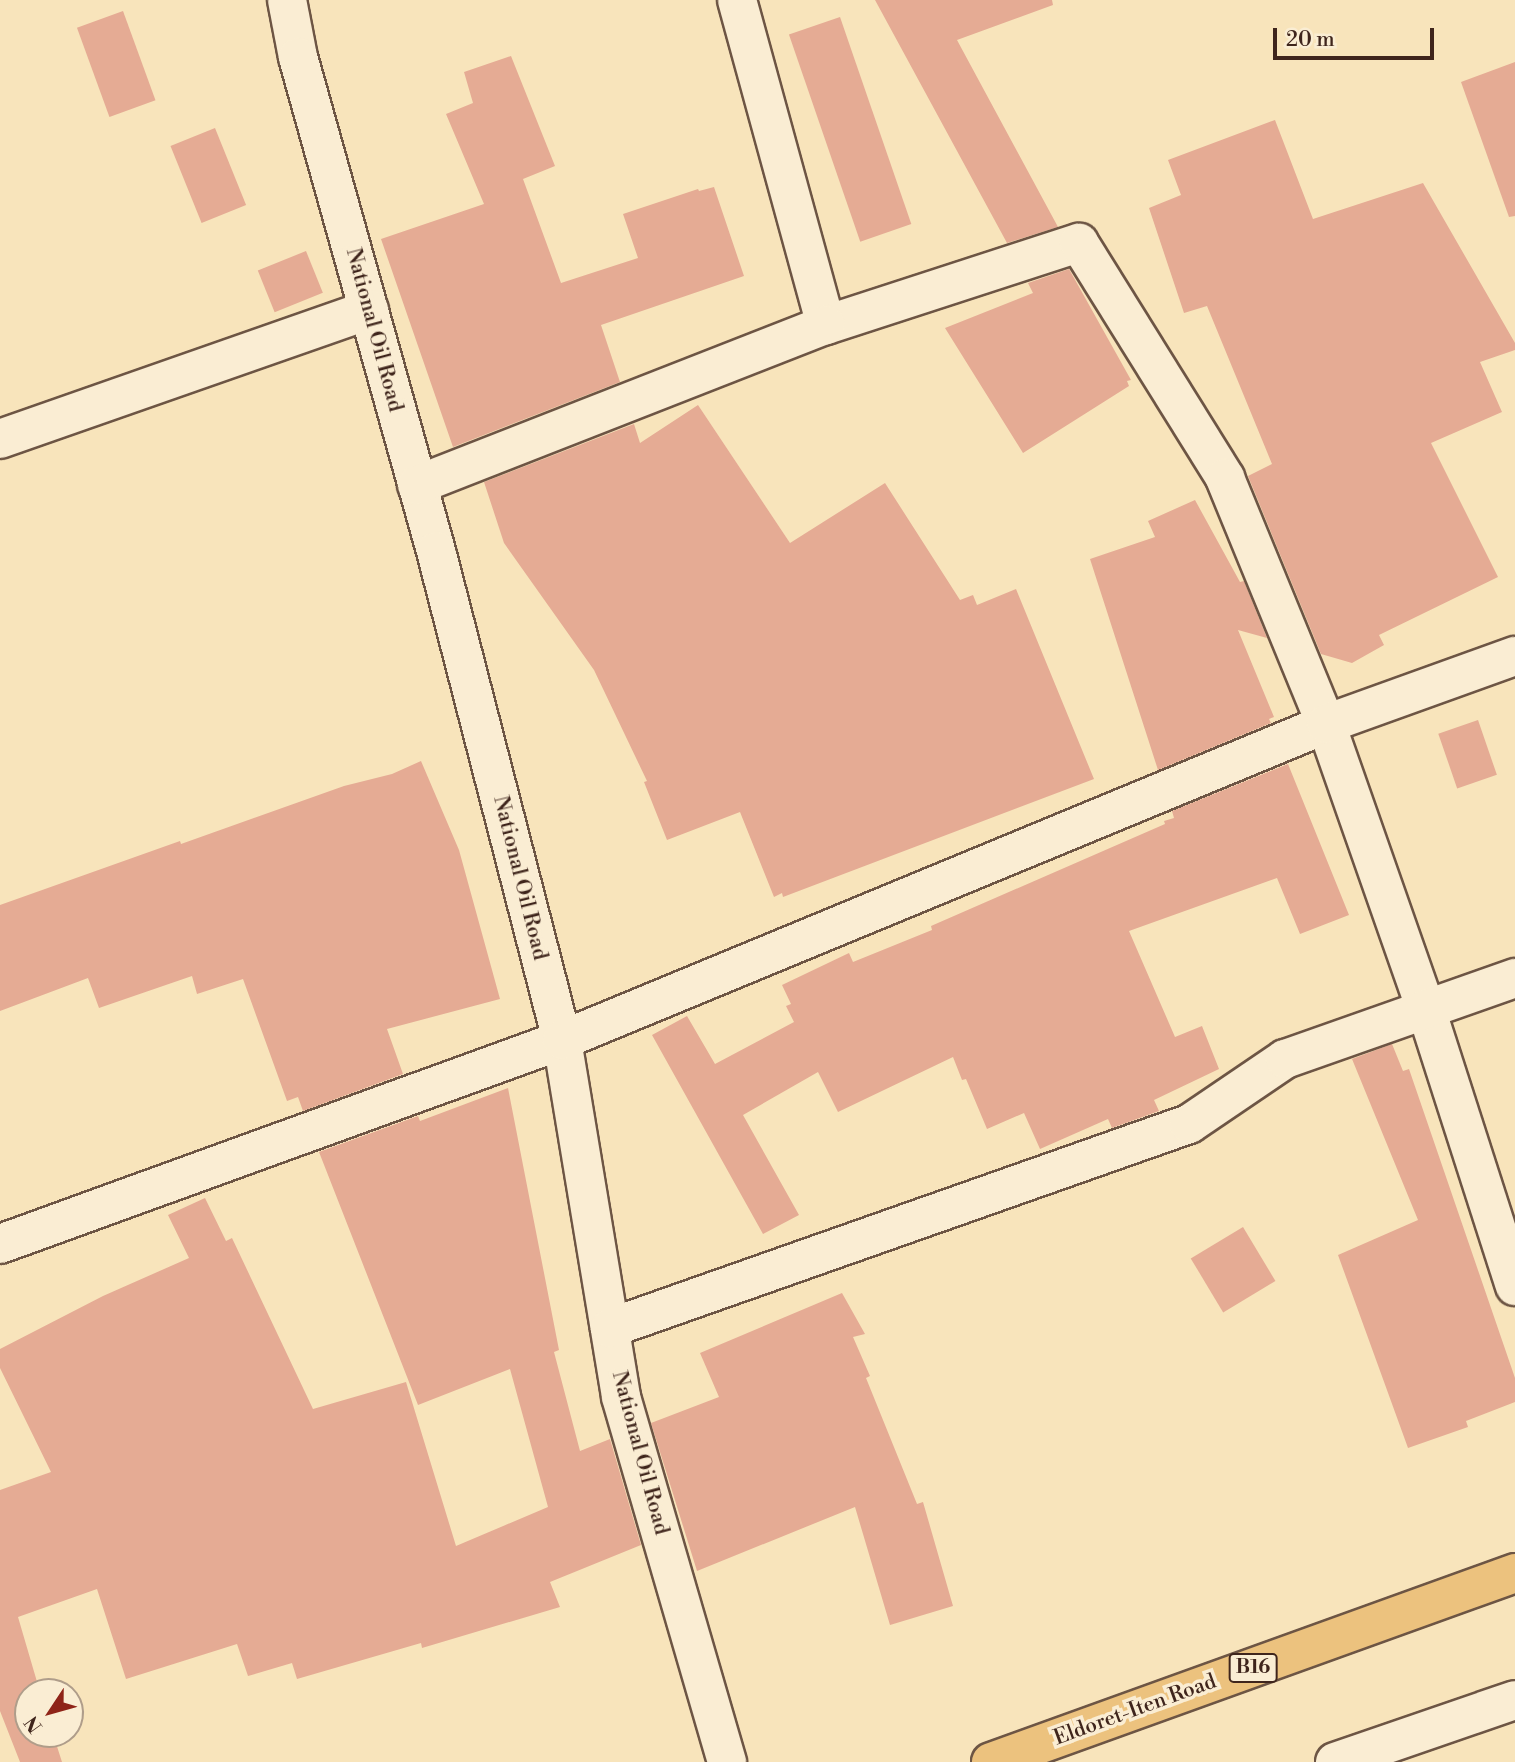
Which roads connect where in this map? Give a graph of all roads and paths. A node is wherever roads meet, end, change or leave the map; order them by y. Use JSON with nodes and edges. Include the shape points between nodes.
{"nodes":[{"id":1,"x":287,"y":0,"type":"edge"},
{"id":2,"x":737,"y":0,"type":"edge"},
{"id":3,"x":369,"y":310,"type":"junction"},
{"id":4,"x":826,"y":325,"type":"junction"},
{"id":5,"x":0,"y":439,"type":"edge"},
{"id":6,"x":417,"y":485,"type":"junction"},
{"id":7,"x":1515,"y":656,"type":"edge"},
{"id":8,"x":1326,"y":724,"type":"junction"},
{"id":9,"x":1515,"y":978,"type":"edge"},
{"id":10,"x":1426,"y":1009,"type":"junction"},
{"id":11,"x":562,"y":1041,"type":"junction"},
{"id":12,"x":0,"y":1244,"type":"edge"},
{"id":13,"x":1515,"y":1286,"type":"edge"},
{"id":14,"x":610,"y":1328,"type":"junction"},
{"id":15,"x":1515,"y":1573,"type":"edge"},
{"id":16,"x":1515,"y":1700,"type":"edge"},
{"id":17,"x":727,"y":1762,"type":"edge"},
{"id":18,"x":991,"y":1762,"type":"edge"},
{"id":19,"x":1335,"y":1762,"type":"edge"}],
"edges":[{"from":1,"to":3,"type":"street","name":"National Oil Road","via":[[298,57]]},
{"from":2,"to":4,"type":"street"},
{"from":3,"to":5,"type":"street"},
{"from":3,"to":6,"type":"street","name":"National Oil Road"},
{"from":4,"to":6,"type":"street"},
{"from":4,"to":8,"type":"street","via":[[1079,243],[1225,478]]},
{"from":6,"to":11,"type":"street","name":"National Oil Road"},
{"from":7,"to":8,"type":"street"},
{"from":8,"to":10,"type":"street"},
{"from":8,"to":11,"type":"street"},
{"from":9,"to":10,"type":"street"},
{"from":10,"to":13,"type":"street"},
{"from":10,"to":14,"type":"street","via":[[1285,1059],[1189,1124]]},
{"from":11,"to":12,"type":"street"},
{"from":11,"to":14,"type":"street","name":"National Oil Road"},
{"from":14,"to":17,"type":"street","name":"National Oil Road","via":[[621,1397]]},
{"from":15,"to":18,"type":"main road","name":"Eldoret-Iten Road","number":"B16"},
{"from":16,"to":19,"type":"street"}]}
